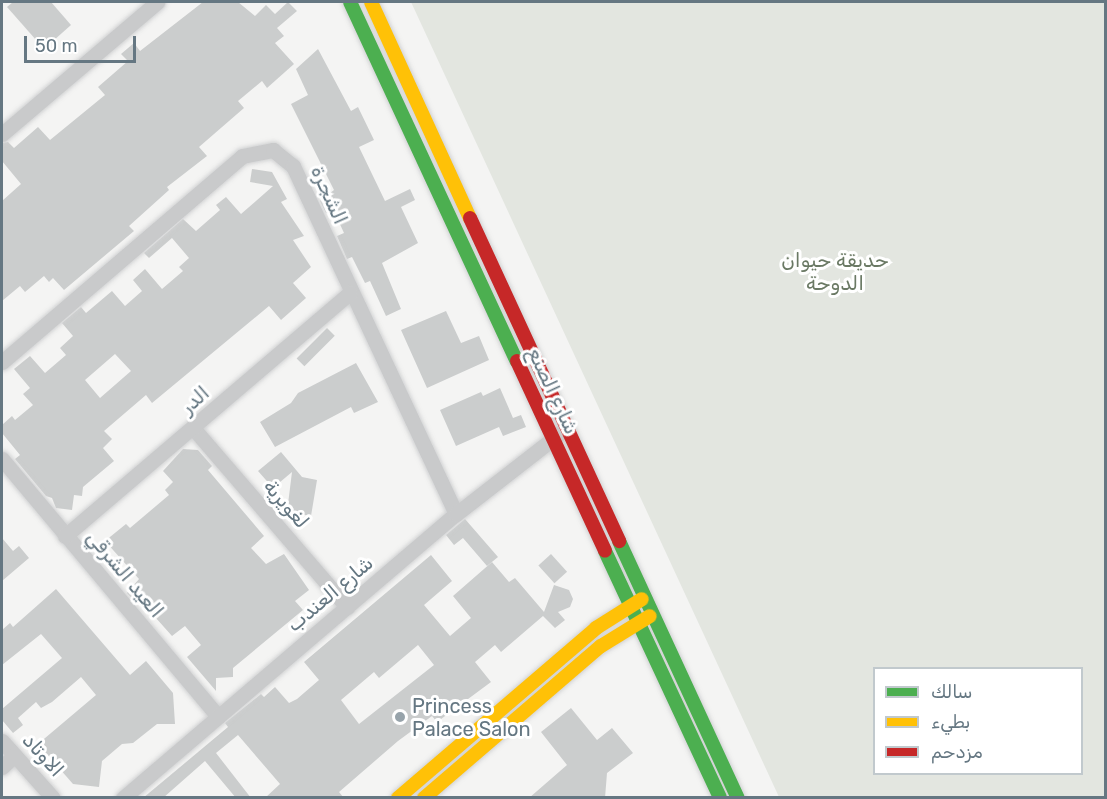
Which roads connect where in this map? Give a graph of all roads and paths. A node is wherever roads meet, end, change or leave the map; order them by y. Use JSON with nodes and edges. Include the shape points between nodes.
{"nodes":[{"id":1,"x":157,"y":2,"type":"edge"},
{"id":2,"x":350,"y":2,"type":"edge"},
{"id":3,"x":371,"y":2,"type":"edge"},
{"id":4,"x":412,"y":92,"type":"junction"},
{"id":5,"x":395,"y":99,"type":"junction"},
{"id":6,"x":2,"y":134,"type":"edge"},
{"id":7,"x":350,"y":293,"type":"junction"},
{"id":8,"x":2,"y":362,"type":"edge"},
{"id":9,"x":194,"y":429,"type":"junction"},
{"id":10,"x":569,"y":432,"type":"junction"},
{"id":11,"x":552,"y":436,"type":"junction"},
{"id":12,"x":2,"y":459,"type":"edge"},
{"id":13,"x":456,"y":514,"type":"junction"},
{"id":14,"x":64,"y":536,"type":"junction"},
{"id":15,"x":645,"y":598,"type":"junction"},
{"id":16,"x":630,"y":604,"type":"junction"},
{"id":17,"x":347,"y":607,"type":"junction"},
{"id":18,"x":653,"y":614,"type":"junction"},
{"id":19,"x":637,"y":621,"type":"junction"},
{"id":20,"x":218,"y":716,"type":"junction"},
{"id":21,"x":2,"y":741,"type":"edge"},
{"id":22,"x":14,"y":756,"type":"junction"},
{"id":23,"x":2,"y":767,"type":"edge"},
{"id":24,"x":53,"y":798,"type":"edge"},
{"id":25,"x":123,"y":798,"type":"edge"},
{"id":26,"x":398,"y":798,"type":"edge"},
{"id":27,"x":424,"y":798,"type":"edge"},
{"id":28,"x":720,"y":798,"type":"edge"},
{"id":29,"x":738,"y":798,"type":"edge"}],
"edges":[{"from":1,"to":6,"type":"street"},
{"from":2,"to":5,"type":"street","name":"شارع الصنع"},
{"from":3,"to":4,"type":"street","name":"شارع الصنع"},
{"from":4,"to":5,"type":"street"},
{"from":4,"to":10,"type":"street","name":"شارع الصنع"},
{"from":5,"to":11,"type":"street","name":"شارع الصنع"},
{"from":7,"to":8,"type":"street","name":"الشجرة","via":[[293,166],[273,150],[259,151],[242,156]]},
{"from":7,"to":9,"type":"street","name":"الدر"},
{"from":7,"to":13,"type":"street","name":"الشجرة"},
{"from":9,"to":14,"type":"street","name":"الدر"},
{"from":9,"to":17,"type":"street","name":"لغويرية"},
{"from":10,"to":11,"type":"street","name":"شارع العندب"},
{"from":10,"to":15,"type":"street","name":"شارع الصنع"},
{"from":11,"to":13,"type":"street","name":"شارع العندب"},
{"from":11,"to":16,"type":"street","name":"شارع الصنع"},
{"from":12,"to":14,"type":"street","name":"العيد الشرقي"},
{"from":13,"to":17,"type":"street","name":"شارع العندب"},
{"from":14,"to":20,"type":"street","name":"العيد الشرقي"},
{"from":15,"to":16,"type":"street"},
{"from":15,"to":18,"type":"street","name":"شارع الصنع"},
{"from":16,"to":19,"type":"street","name":"شارع الصنع"},
{"from":16,"to":26,"type":"street"},
{"from":17,"to":20,"type":"street","name":"شارع العندب"},
{"from":18,"to":19,"type":"street"},
{"from":18,"to":29,"type":"street","name":"شارع الصنع"},
{"from":19,"to":27,"type":"street","via":[[601,646]]},
{"from":19,"to":28,"type":"street","name":"شارع الصنع"},
{"from":20,"to":25,"type":"street","name":"شارع العندب"},
{"from":21,"to":22,"type":"street","name":"الاوتاد"},
{"from":22,"to":23,"type":"street"},
{"from":22,"to":24,"type":"street","name":"الاوتاد"}]}
